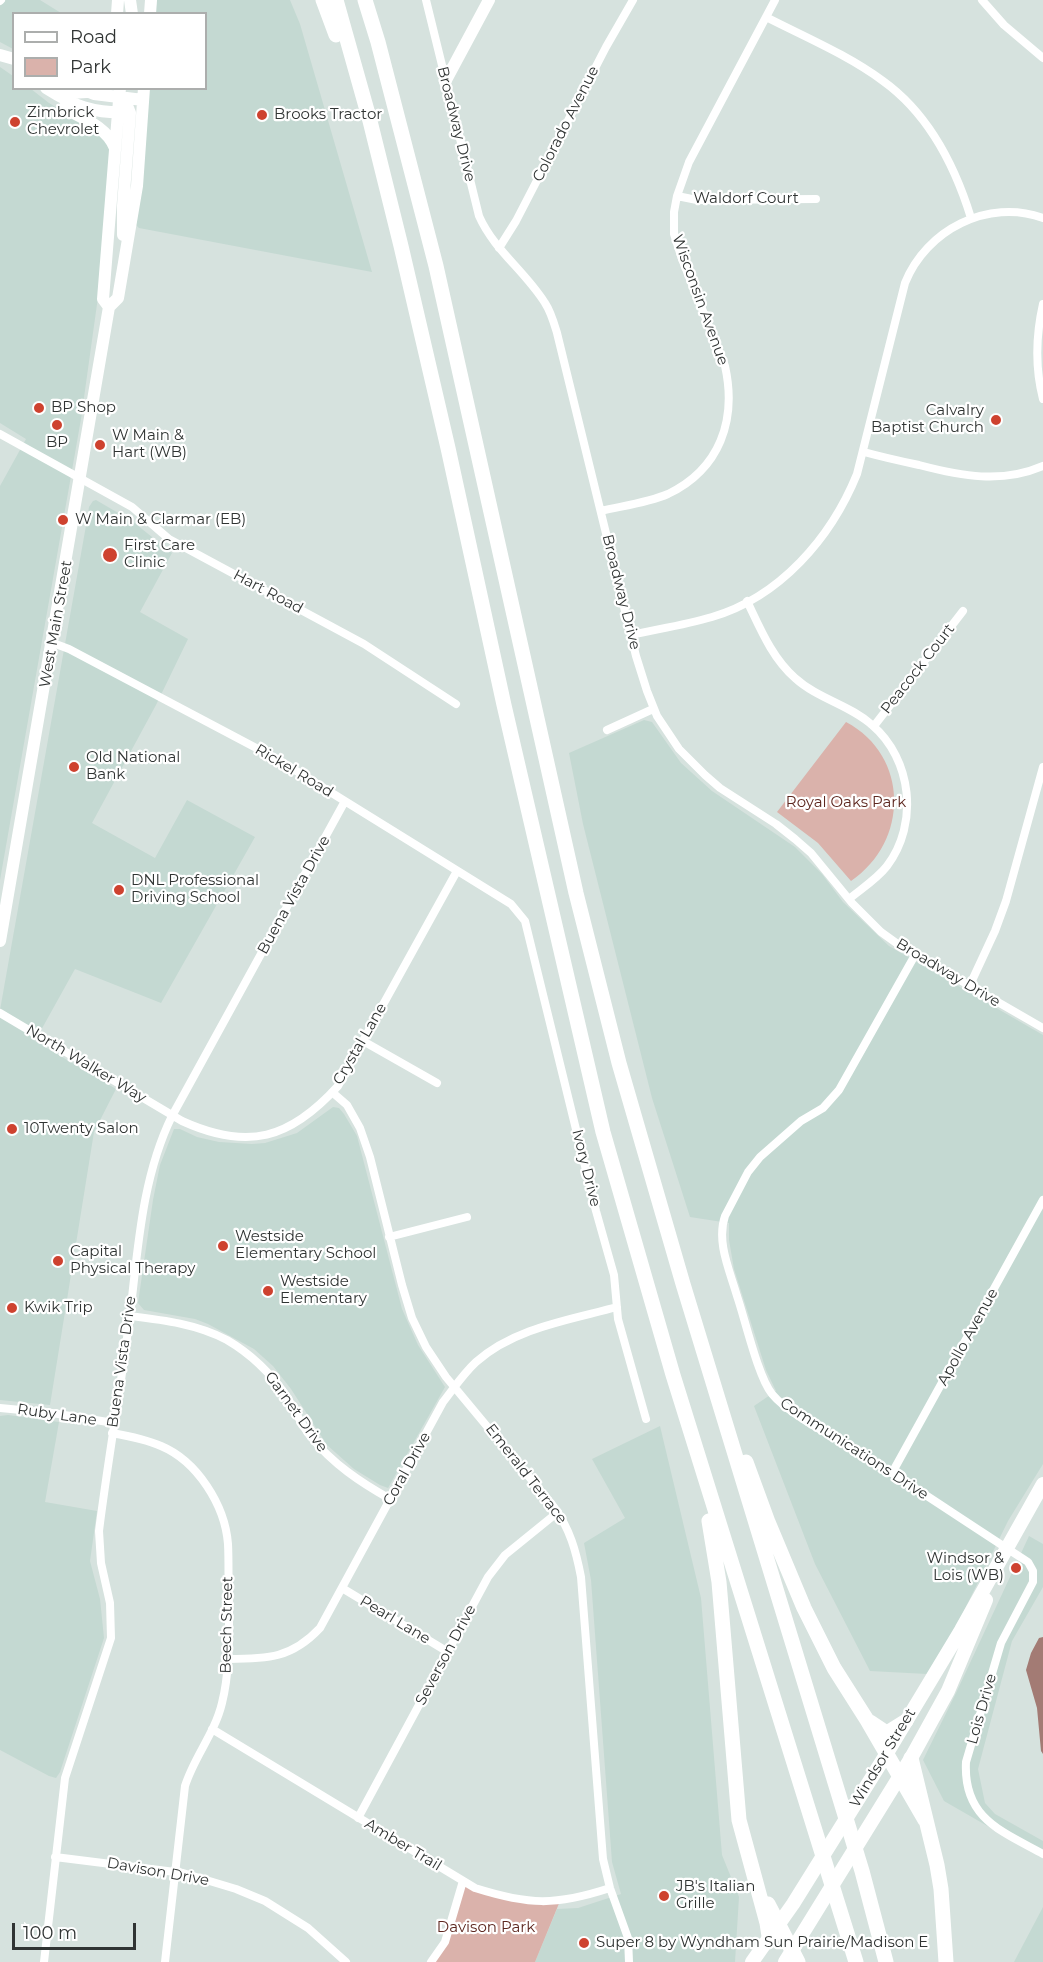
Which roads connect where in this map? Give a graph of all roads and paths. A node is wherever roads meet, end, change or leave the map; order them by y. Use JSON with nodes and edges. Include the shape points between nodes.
{"nodes":[{"id":1,"x":323,"y":0,"type":"edge"},
{"id":2,"x":336,"y":0,"type":"edge"},
{"id":3,"x":365,"y":0,"type":"edge"},
{"id":4,"x":426,"y":0,"type":"edge"},
{"id":5,"x":489,"y":0,"type":"edge"},
{"id":6,"x":633,"y":0,"type":"edge"},
{"id":7,"x":775,"y":0,"type":"edge"},
{"id":8,"x":982,"y":0,"type":"edge"},
{"id":9,"x":766,"y":17,"type":"junction"},
{"id":10,"x":1043,"y":58,"type":"edge"},
{"id":11,"x":445,"y":82,"type":"junction"},
{"id":12,"x":46,"y":90,"type":"edge"},
{"id":13,"x":49,"y":90,"type":"edge"},
{"id":14,"x":67,"y":90,"type":"edge"},
{"id":15,"x":91,"y":91,"type":"edge"},
{"id":16,"x":120,"y":93,"type":"edge"},
{"id":17,"x":138,"y":94,"type":"edge"},
{"id":18,"x":130,"y":113,"type":"junction"},
{"id":19,"x":115,"y":149,"type":"junction"},
{"id":20,"x":677,"y":196,"type":"junction"},
{"id":21,"x":816,"y":199,"type":"dead end"},
{"id":22,"x":392,"y":212,"type":"junction"},
{"id":23,"x":971,"y":218,"type":"junction"},
{"id":24,"x":1043,"y":218,"type":"edge"},
{"id":25,"x":499,"y":248,"type":"junction"},
{"id":26,"x":1043,"y":304,"type":"edge"},
{"id":27,"x":109,"y":307,"type":"junction"},
{"id":28,"x":1043,"y":399,"type":"edge"},
{"id":29,"x":0,"y":434,"type":"edge"},
{"id":30,"x":864,"y":452,"type":"junction"},
{"id":31,"x":1043,"y":466,"type":"edge"},
{"id":32,"x":81,"y":480,"type":"junction"},
{"id":33,"x":601,"y":511,"type":"junction"},
{"id":34,"x":747,"y":601,"type":"junction"},
{"id":35,"x":963,"y":611,"type":"dead end"},
{"id":36,"x":631,"y":635,"type":"junction"},
{"id":37,"x":52,"y":643,"type":"junction"},
{"id":38,"x":456,"y":704,"type":"dead end"},
{"id":39,"x":653,"y":709,"type":"junction"},
{"id":40,"x":874,"y":726,"type":"junction"},
{"id":41,"x":607,"y":730,"type":"dead end"},
{"id":42,"x":1043,"y":767,"type":"edge"},
{"id":43,"x":345,"y":801,"type":"junction"},
{"id":44,"x":457,"y":871,"type":"junction"},
{"id":45,"x":849,"y":899,"type":"junction"},
{"id":46,"x":524,"y":918,"type":"joint"},
{"id":47,"x":0,"y":940,"type":"edge"},
{"id":48,"x":915,"y":955,"type":"junction"},
{"id":49,"x":969,"y":987,"type":"junction"},
{"id":50,"x":0,"y":1013,"type":"edge"},
{"id":51,"x":1043,"y":1028,"type":"edge"},
{"id":52,"x":363,"y":1041,"type":"junction"},
{"id":53,"x":437,"y":1083,"type":"dead end"},
{"id":54,"x":332,"y":1092,"type":"junction"},
{"id":55,"x":172,"y":1116,"type":"junction"},
{"id":56,"x":1043,"y":1200,"type":"edge"},
{"id":57,"x":467,"y":1217,"type":"dead end"},
{"id":58,"x":389,"y":1237,"type":"junction"},
{"id":59,"x":683,"y":1284,"type":"junction"},
{"id":60,"x":617,"y":1307,"type":"junction"},
{"id":61,"x":130,"y":1316,"type":"junction"},
{"id":62,"x":455,"y":1387,"type":"junction"},
{"id":63,"x":682,"y":1407,"type":"junction"},
{"id":64,"x":0,"y":1408,"type":"edge"},
{"id":65,"x":646,"y":1419,"type":"dead end"},
{"id":66,"x":114,"y":1423,"type":"junction"},
{"id":67,"x":112,"y":1433,"type":"junction"},
{"id":68,"x":892,"y":1473,"type":"junction"},
{"id":69,"x":1043,"y":1484,"type":"edge"},
{"id":70,"x":390,"y":1499,"type":"junction"},
{"id":71,"x":558,"y":1512,"type":"junction"},
{"id":72,"x":1006,"y":1548,"type":"junction"},
{"id":73,"x":342,"y":1588,"type":"junction"},
{"id":74,"x":448,"y":1652,"type":"junction"},
{"id":75,"x":228,"y":1659,"type":"junction"},
{"id":76,"x":867,"y":1720,"type":"junction"},
{"id":77,"x":906,"y":1721,"type":"junction"},
{"id":78,"x":212,"y":1729,"type":"junction"},
{"id":79,"x":887,"y":1753,"type":"junction"},
{"id":80,"x":911,"y":1758,"type":"junction"},
{"id":81,"x":900,"y":1778,"type":"junction"},
{"id":82,"x":358,"y":1818,"type":"junction"},
{"id":83,"x":926,"y":1820,"type":"junction"},
{"id":84,"x":1043,"y":1854,"type":"edge"},
{"id":85,"x":55,"y":1857,"type":"junction"},
{"id":86,"x":175,"y":1872,"type":"junction"},
{"id":87,"x":754,"y":1879,"type":"junction"},
{"id":88,"x":463,"y":1881,"type":"junction"},
{"id":89,"x":610,"y":1888,"type":"junction"},
{"id":90,"x":779,"y":1922,"type":"junction"},
{"id":91,"x":769,"y":1936,"type":"junction"},
{"id":92,"x":792,"y":1958,"type":"edge"},
{"id":93,"x":44,"y":1962,"type":"edge"},
{"id":94,"x":165,"y":1962,"type":"edge"},
{"id":95,"x":346,"y":1962,"type":"edge"},
{"id":96,"x":431,"y":1962,"type":"edge"},
{"id":97,"x":629,"y":1962,"type":"edge"},
{"id":98,"x":752,"y":1962,"type":"edge"},
{"id":99,"x":856,"y":1962,"type":"edge"},
{"id":100,"x":886,"y":1962,"type":"edge"},
{"id":101,"x":946,"y":1962,"type":"edge"}],
"edges":[{"from":1,"to":22,"type":"highway"},
{"from":2,"to":22,"type":"highway"},
{"from":3,"to":59,"type":"highway","via":[[436,266],[576,893],[619,1063]]},
{"from":4,"to":11,"type":"street","name":"Broadway Drive"},
{"from":5,"to":11,"type":"main road"},
{"from":6,"to":25,"type":"street","name":"Colorado Avenue"},
{"from":7,"to":9,"type":"street","name":"Wisconsin Avenue"},
{"from":8,"to":10,"type":"street"},
{"from":9,"to":20,"type":"street","name":"Wisconsin Avenue","via":[[689,162]]},
{"from":9,"to":23,"type":"street","via":[[864,68],[908,102],[948,158]]},
{"from":11,"to":25,"type":"street","name":"Broadway Drive","via":[[479,216]]},
{"from":12,"to":19,"type":"main road","via":[[51,99],[104,131]]},
{"from":13,"to":18,"type":"main road","via":[[80,107]]},
{"from":14,"to":15,"type":"main road"},
{"from":15,"to":16,"type":"main road"},
{"from":16,"to":17,"type":"main road"},
{"from":16,"to":18,"type":"main road","name":"West Main Street"},
{"from":17,"to":18,"type":"main road","name":"West Main Street"},
{"from":18,"to":19,"type":"main road","name":"West Main Street"},
{"from":18,"to":27,"type":"main road","name":"West Main Street","via":[[136,186],[118,298]]},
{"from":19,"to":27,"type":"main road","name":"West Main Street","via":[[103,299]]},
{"from":20,"to":21,"type":"street","name":"Waldorf Court","via":[[697,200]]},
{"from":20,"to":33,"type":"street","name":"Wisconsin Avenue","via":[[674,234],[725,366],[729,415],[715,453],[684,485],[666,495]]},
{"from":22,"to":63,"type":"highway","via":[[603,1132]]},
{"from":23,"to":24,"type":"street","via":[[1019,213]]},
{"from":23,"to":30,"type":"street","via":[[935,240],[910,271]]},
{"from":25,"to":33,"type":"street","name":"Broadway Drive","via":[[533,286],[551,315]]},
{"from":26,"to":28,"type":"street","via":[[1037,356]]},
{"from":27,"to":32,"type":"main road","name":"West Main Street"},
{"from":29,"to":32,"type":"street","name":"Hart Road"},
{"from":30,"to":31,"type":"street","via":[[975,477],[1014,476]]},
{"from":30,"to":34,"type":"street","via":[[849,492],[827,531],[781,579]]},
{"from":32,"to":37,"type":"main road","name":"West Main Street"},
{"from":32,"to":38,"type":"street","name":"Hart Road","via":[[132,507],[169,539],[364,644]]},
{"from":33,"to":36,"type":"street","name":"Broadway Drive"},
{"from":34,"to":36,"type":"street","via":[[713,617]]},
{"from":34,"to":40,"type":"street","via":[[764,636],[793,677],[813,693]]},
{"from":35,"to":40,"type":"street","name":"Peacock Court"},
{"from":36,"to":39,"type":"street","name":"Broadway Drive"},
{"from":37,"to":43,"type":"street","name":"Rickel Road","via":[[278,759]]},
{"from":37,"to":47,"type":"main road","name":"West Main Street"},
{"from":39,"to":41,"type":"street"},
{"from":39,"to":45,"type":"street","name":"Broadway Drive","via":[[679,749],[705,776],[795,839]]},
{"from":40,"to":45,"type":"street","via":[[899,762],[907,808],[901,839],[886,867]]},
{"from":42,"to":49,"type":"street","via":[[1006,901]]},
{"from":43,"to":44,"type":"street","name":"Rickel Road"},
{"from":43,"to":55,"type":"street","name":"Buena Vista Drive"},
{"from":44,"to":46,"type":"street","name":"Rickel Road","via":[[511,904]]},
{"from":44,"to":52,"type":"street","name":"Crystal Lane"},
{"from":45,"to":48,"type":"street","name":"Broadway Drive","via":[[881,932]]},
{"from":46,"to":60,"type":"street","name":"Ivory Drive","via":[[614,1275]]},
{"from":48,"to":49,"type":"street","name":"Broadway Drive"},
{"from":48,"to":68,"type":"street","name":"Communications Drive","via":[[839,1090],[823,1108],[760,1156],[723,1224],[724,1253],[769,1389],[779,1402]]},
{"from":49,"to":51,"type":"street","name":"Broadway Drive"},
{"from":50,"to":55,"type":"street","name":"North Walker Way"},
{"from":52,"to":53,"type":"street"},
{"from":52,"to":54,"type":"street","name":"Crystal Lane"},
{"from":54,"to":55,"type":"street","name":"Crystal Lane","via":[[293,1125],[249,1138],[204,1131]]},
{"from":54,"to":58,"type":"street","name":"Emerald Terrace","via":[[347,1106],[360,1128]]},
{"from":55,"to":61,"type":"street","name":"Buena Vista Drive","via":[[149,1181]]},
{"from":56,"to":68,"type":"street","name":"Apollo Avenue"},
{"from":57,"to":58,"type":"street"},
{"from":58,"to":62,"type":"street","name":"Emerald Terrace","via":[[412,1318],[426,1347]]},
{"from":59,"to":76,"type":"highway","via":[[768,1522],[804,1608],[834,1668]]},
{"from":59,"to":100,"type":"highway","via":[[862,1871]]},
{"from":60,"to":62,"type":"street","name":"Coral Drive","via":[[513,1338],[476,1362]]},
{"from":60,"to":65,"type":"street","name":"Ivory Drive"},
{"from":61,"to":66,"type":"street","name":"Buena Vista Drive"},
{"from":61,"to":70,"type":"street","name":"Garnet Drive","via":[[208,1331],[249,1355],[280,1389],[309,1435],[334,1462]]},
{"from":62,"to":70,"type":"street","name":"Coral Drive"},
{"from":62,"to":71,"type":"street","name":"Emerald Terrace"},
{"from":63,"to":87,"type":"highway","via":[[712,1533],[739,1820]]},
{"from":63,"to":99,"type":"highway"},
{"from":64,"to":66,"type":"street","name":"Ruby Lane"},
{"from":66,"to":67,"type":"street","name":"Buena Vista Drive"},
{"from":67,"to":75,"type":"street","name":"Beech Street","via":[[163,1447],[193,1470],[214,1496],[228,1541]]},
{"from":67,"to":85,"type":"street","name":"Buena Vista Drive","via":[[99,1532],[111,1638],[65,1778]]},
{"from":68,"to":72,"type":"street","name":"Communications Drive"},
{"from":69,"to":72,"type":"main road","name":"Windsor Street"},
{"from":70,"to":73,"type":"street","name":"Coral Drive"},
{"from":71,"to":74,"type":"street","name":"Severson Drive","via":[[498,1563]]},
{"from":71,"to":89,"type":"street","name":"Emerald Terrace","via":[[575,1547],[581,1576],[603,1859]]},
{"from":72,"to":77,"type":"main road","name":"Windsor Street"},
{"from":72,"to":80,"type":"main road","name":"Windsor Street","via":[[948,1691]]},
{"from":72,"to":84,"type":"street","name":"Lois Drive","via":[[1028,1562],[1033,1582],[1001,1643],[966,1762],[965,1780],[969,1796],[981,1815]]},
{"from":73,"to":74,"type":"street","name":"Pearl Lane"},
{"from":73,"to":75,"type":"street","name":"Coral Drive","via":[[320,1628],[307,1641],[289,1652],[267,1658]]},
{"from":74,"to":82,"type":"street","name":"Severson Drive"},
{"from":75,"to":78,"type":"street","name":"Beech Street","via":[[222,1705]]},
{"from":76,"to":77,"type":"highway","via":[[885,1732]]},
{"from":76,"to":79,"type":"highway"},
{"from":77,"to":79,"type":"main road","name":"Windsor Street"},
{"from":78,"to":82,"type":"street","name":"Amber Trail"},
{"from":78,"to":86,"type":"street","name":"Beech Street","via":[[185,1786]]},
{"from":79,"to":81,"type":"highway"},
{"from":79,"to":90,"type":"main road","name":"Windsor Street"},
{"from":80,"to":81,"type":"main road","name":"Windsor Street"},
{"from":80,"to":83,"type":"highway"},
{"from":81,"to":83,"type":"highway"},
{"from":81,"to":92,"type":"main road","name":"Windsor Street"},
{"from":82,"to":88,"type":"street","name":"Amber Trail"},
{"from":83,"to":101,"type":"highway","via":[[941,1889]]},
{"from":85,"to":86,"type":"street","name":"Davison Drive"},
{"from":85,"to":93,"type":"street","name":"Buena Vista Drive"},
{"from":86,"to":94,"type":"street","name":"Beech Street"},
{"from":86,"to":95,"type":"street","name":"Davison Drive","via":[[207,1879],[265,1901],[308,1928]]},
{"from":87,"to":90,"type":"highway"},
{"from":87,"to":91,"type":"highway"},
{"from":88,"to":89,"type":"street","name":"Amber Trail","via":[[507,1898],[541,1902],[581,1898]]},
{"from":88,"to":96,"type":"street","via":[[445,1942]]},
{"from":89,"to":97,"type":"street","name":"Emerald Terrace","via":[[628,1938]]},
{"from":90,"to":91,"type":"main road","name":"Windsor Street"},
{"from":90,"to":92,"type":"highway"},
{"from":91,"to":98,"type":"main road","name":"Windsor Street"}]}
